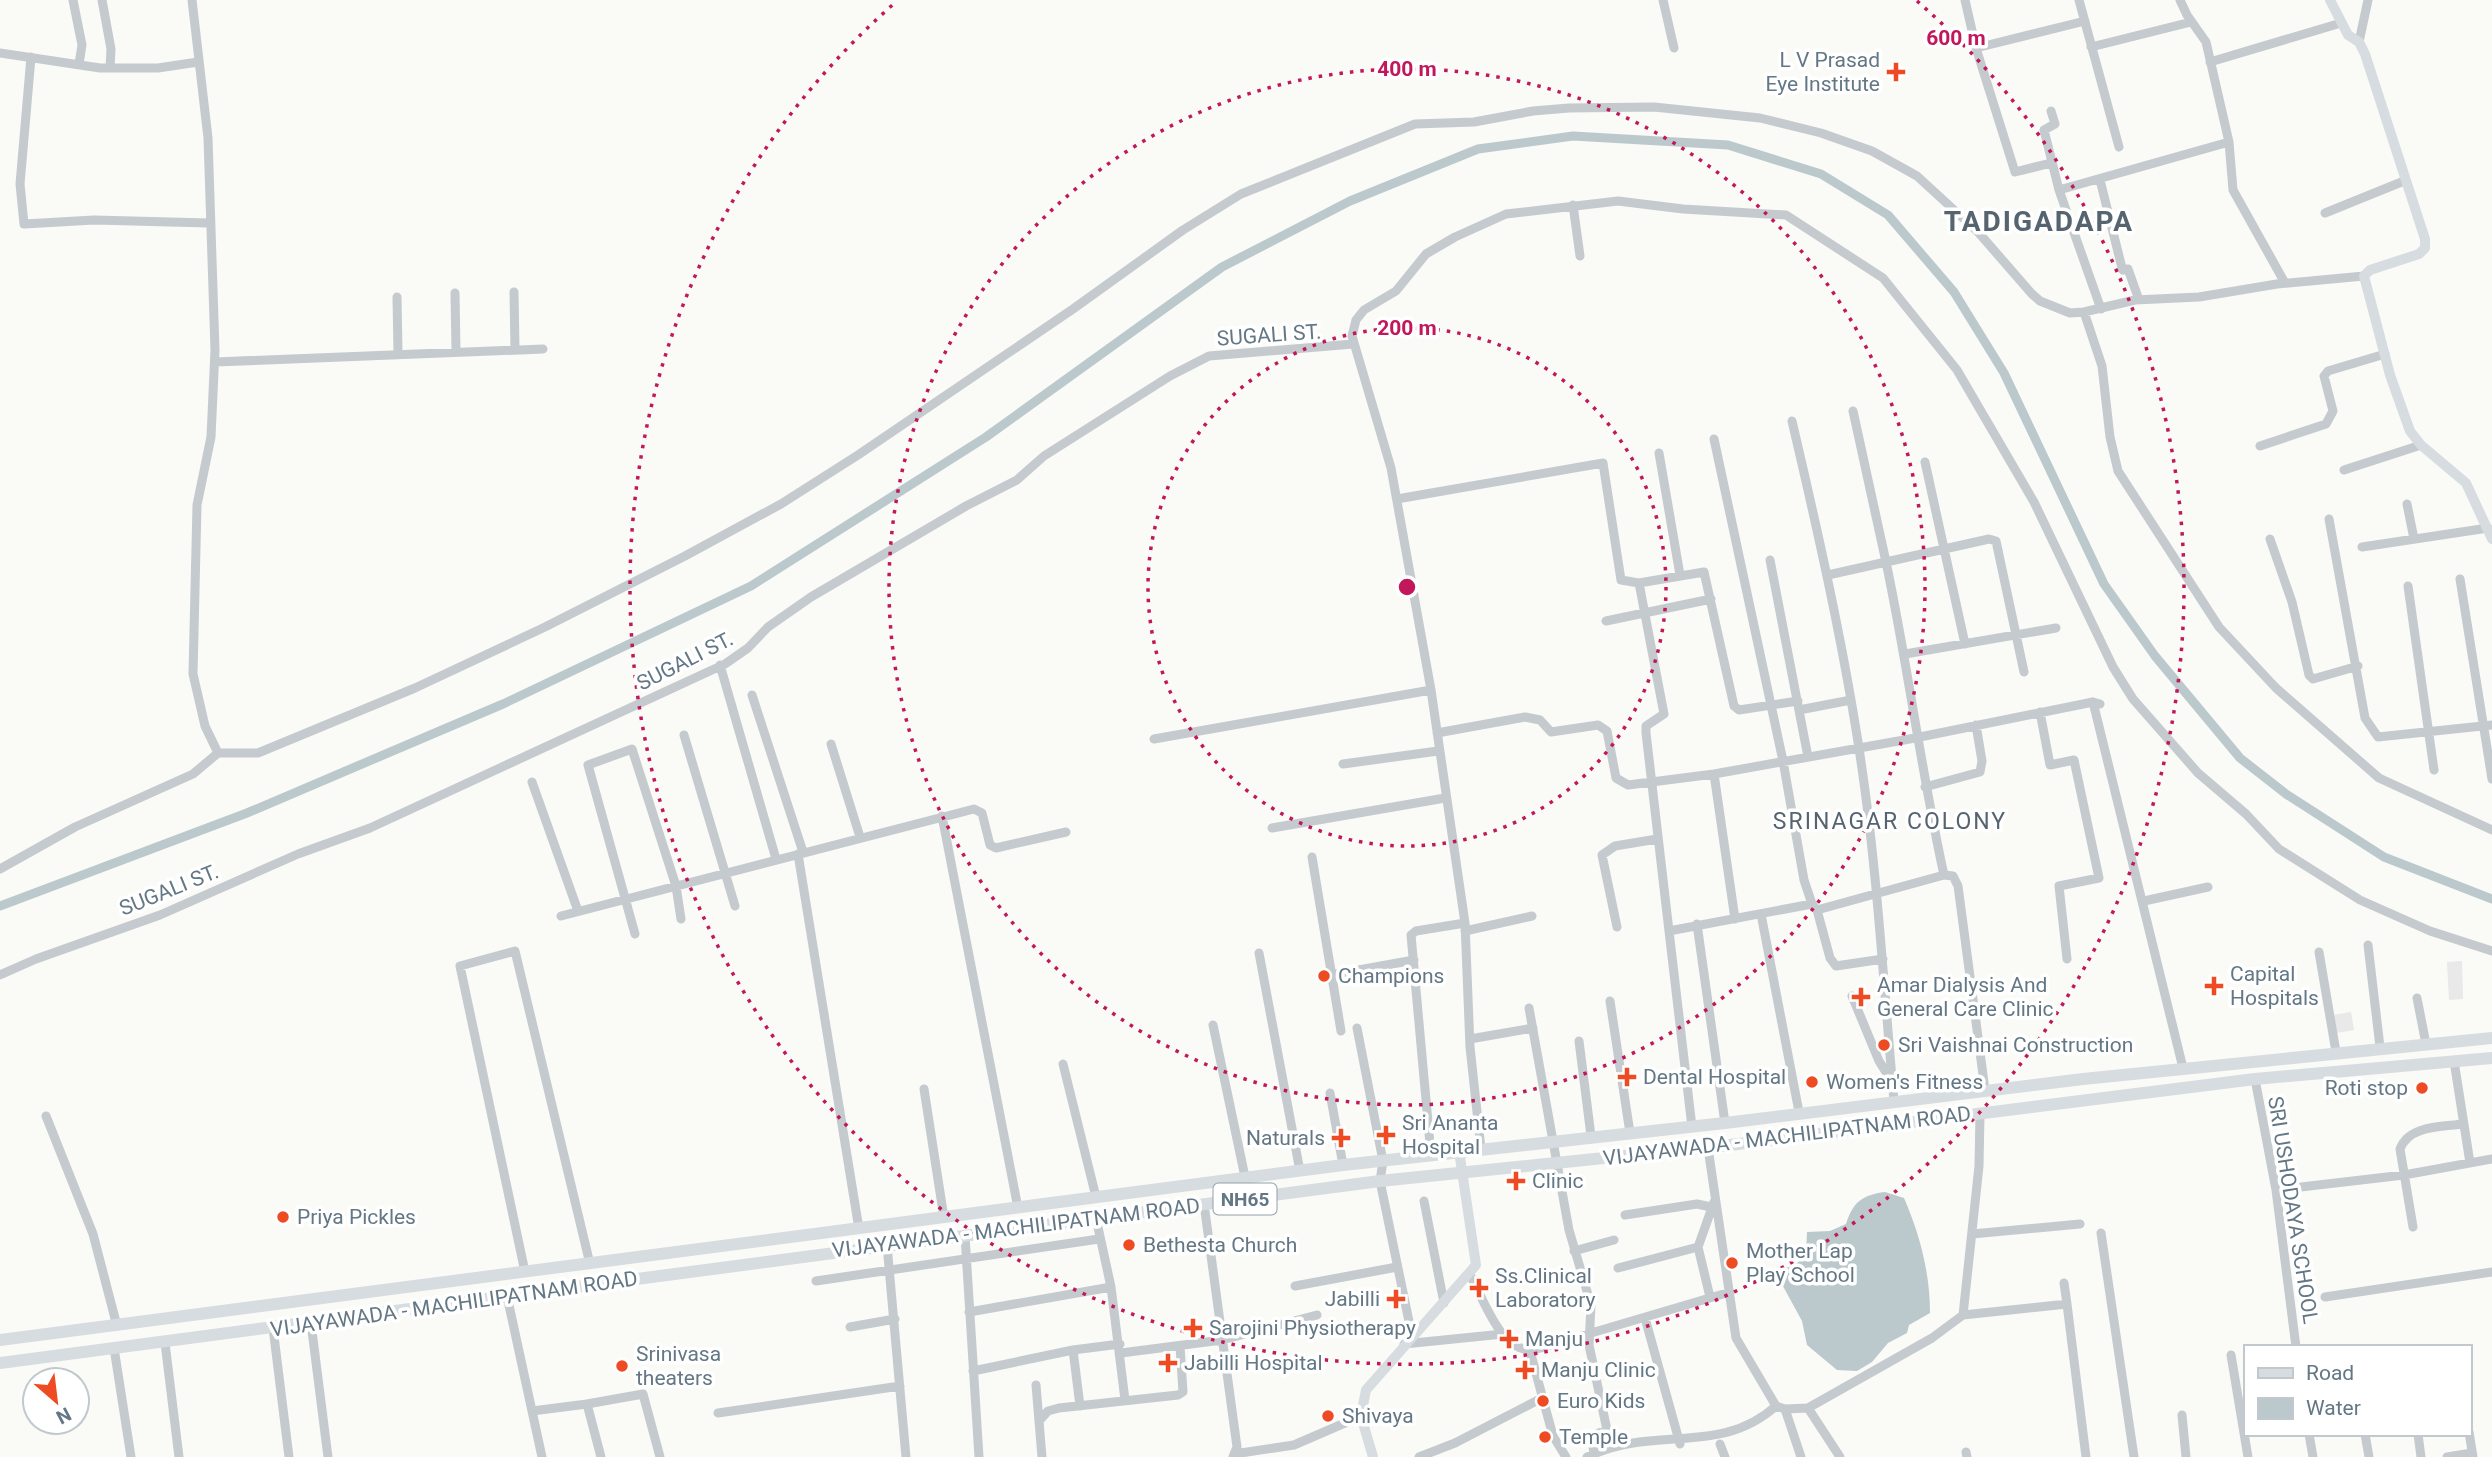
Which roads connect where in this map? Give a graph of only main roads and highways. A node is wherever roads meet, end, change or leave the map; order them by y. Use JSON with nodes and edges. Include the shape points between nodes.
{"nodes":[{"id":1,"x":2330,"y":0,"type":"edge"},
{"id":2,"x":2490,"y":533,"type":"edge"},
{"id":3,"x":2492,"y":1038,"type":"edge"},
{"id":4,"x":2492,"y":1058,"type":"edge"},
{"id":5,"x":1459,"y":1151,"type":"junction"},
{"id":6,"x":1461,"y":1172,"type":"junction"},
{"id":7,"x":0,"y":1340,"type":"edge"},
{"id":8,"x":0,"y":1363,"type":"edge"},
{"id":9,"x":1373,"y":1457,"type":"edge"}],
"edges":[{"from":1,"to":2,"type":"main road","via":[[2348,35],[2359,42],[2425,248],[2364,276],[2403,416],[2421,445],[2466,483]]},
{"from":3,"to":5,"type":"highway","name":"VIJAYAWADA - MACHILIPATNAM ROAD","number":"NH65","via":[[2183,1068]]},
{"from":4,"to":6,"type":"highway","name":"VIJAYAWADA - MACHILIPATNAM ROAD","number":"NH65","via":[[2255,1079],[1708,1148]]},
{"from":5,"to":6,"type":"main road"},
{"from":5,"to":7,"type":"highway","name":"VIJAYAWADA - MACHILIPATNAM ROAD","number":"NH65"},
{"from":6,"to":8,"type":"highway","name":"VIJAYAWADA - MACHILIPATNAM ROAD","number":"NH65"},
{"from":6,"to":9,"type":"main road","via":[[1476,1265],[1366,1390],[1360,1416]]}]}
